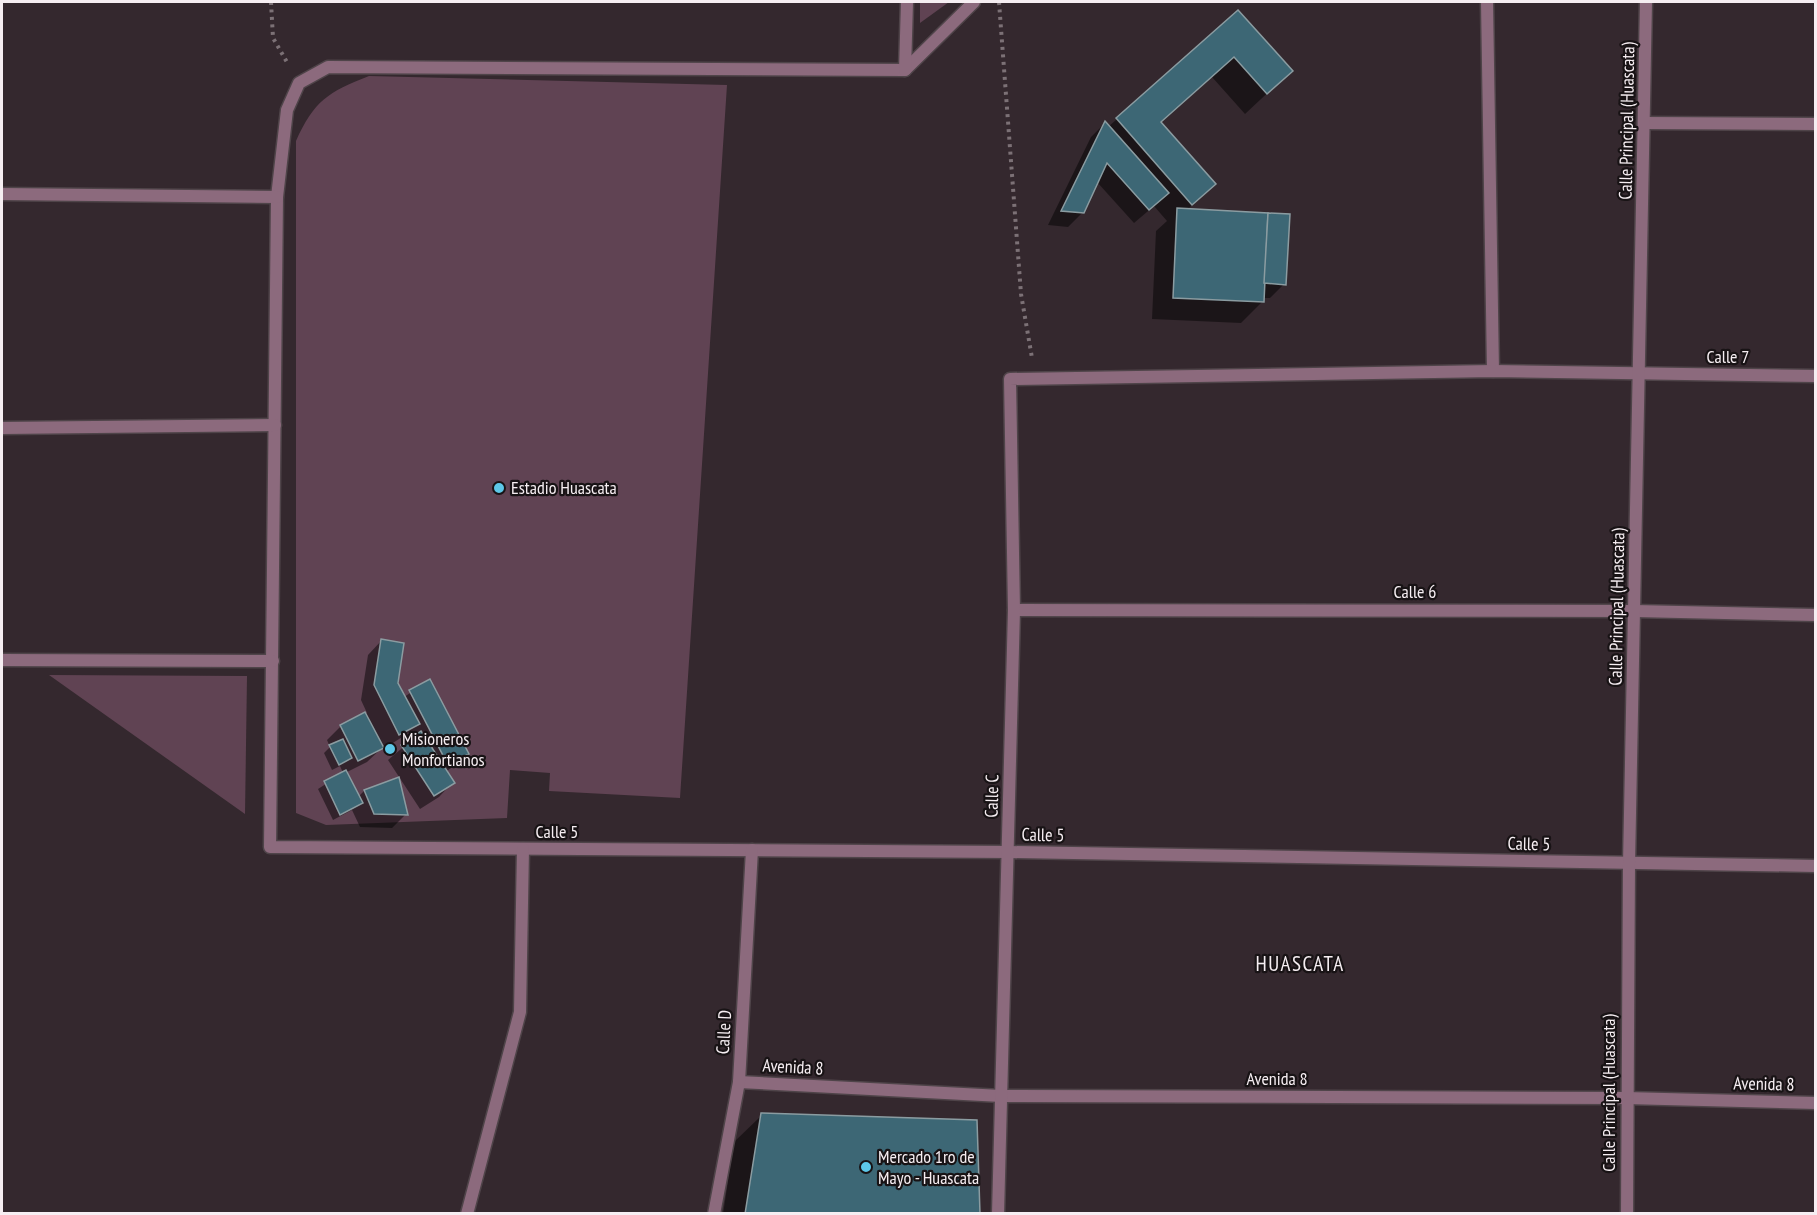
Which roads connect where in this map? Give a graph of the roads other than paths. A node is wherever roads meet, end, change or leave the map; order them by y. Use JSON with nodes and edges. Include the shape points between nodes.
{"nodes":[{"id":1,"x":907,"y":2,"type":"edge"},
{"id":2,"x":974,"y":2,"type":"edge"},
{"id":3,"x":1487,"y":2,"type":"edge"},
{"id":4,"x":1646,"y":2,"type":"edge"},
{"id":5,"x":905,"y":70,"type":"junction"},
{"id":6,"x":1645,"y":123,"type":"junction"},
{"id":7,"x":1815,"y":124,"type":"edge"},
{"id":8,"x":2,"y":194,"type":"edge"},
{"id":9,"x":277,"y":197,"type":"junction"},
{"id":10,"x":1492,"y":371,"type":"junction"},
{"id":11,"x":1640,"y":375,"type":"junction"},
{"id":12,"x":1815,"y":376,"type":"edge"},
{"id":13,"x":1010,"y":379,"type":"joint"},
{"id":14,"x":274,"y":425,"type":"junction"},
{"id":15,"x":2,"y":428,"type":"edge"},
{"id":16,"x":1014,"y":610,"type":"junction"},
{"id":17,"x":1635,"y":611,"type":"junction"},
{"id":18,"x":1815,"y":615,"type":"edge"},
{"id":19,"x":2,"y":660,"type":"edge"},
{"id":20,"x":273,"y":661,"type":"junction"},
{"id":21,"x":523,"y":849,"type":"junction"},
{"id":22,"x":752,"y":850,"type":"junction"},
{"id":23,"x":1009,"y":852,"type":"junction"},
{"id":24,"x":1629,"y":864,"type":"junction"},
{"id":25,"x":1815,"y":866,"type":"edge"},
{"id":26,"x":739,"y":1082,"type":"junction"},
{"id":27,"x":1001,"y":1096,"type":"junction"},
{"id":28,"x":1626,"y":1098,"type":"junction"},
{"id":29,"x":1815,"y":1103,"type":"edge"},
{"id":30,"x":467,"y":1214,"type":"edge"},
{"id":31,"x":714,"y":1214,"type":"edge"},
{"id":32,"x":998,"y":1214,"type":"edge"},
{"id":33,"x":1627,"y":1214,"type":"edge"}],
"edges":[{"from":1,"to":5,"type":"street"},
{"from":2,"to":5,"type":"street"},
{"from":3,"to":10,"type":"street"},
{"from":4,"to":6,"type":"street","name":"Calle Principal (Huascata)"},
{"from":5,"to":9,"type":"street","via":[[328,67],[299,83],[287,110]]},
{"from":6,"to":7,"type":"street"},
{"from":6,"to":11,"type":"street","name":"Calle Principal (Huascata)"},
{"from":8,"to":9,"type":"street"},
{"from":9,"to":14,"type":"street"},
{"from":10,"to":11,"type":"street","name":"Calle 7"},
{"from":10,"to":13,"type":"street","name":"Calle 7"},
{"from":11,"to":12,"type":"street","name":"Calle 7"},
{"from":11,"to":17,"type":"street","name":"Calle Principal (Huascata)"},
{"from":13,"to":16,"type":"street","name":"Calle C"},
{"from":14,"to":15,"type":"street"},
{"from":14,"to":20,"type":"street"},
{"from":16,"to":17,"type":"street","name":"Calle 6"},
{"from":16,"to":23,"type":"street","name":"Calle C"},
{"from":17,"to":18,"type":"street","name":"Calle 6"},
{"from":17,"to":24,"type":"street","name":"Calle Principal (Huascata)"},
{"from":19,"to":20,"type":"street"},
{"from":20,"to":21,"type":"street","name":"Calle 5","via":[[270,848]]},
{"from":21,"to":22,"type":"street","name":"Calle 5"},
{"from":21,"to":30,"type":"street","via":[[520,1012]]},
{"from":22,"to":23,"type":"street","name":"Calle 5"},
{"from":22,"to":26,"type":"street","name":"Calle D"},
{"from":23,"to":24,"type":"street","name":"Calle 5"},
{"from":23,"to":27,"type":"street","name":"Calle C"},
{"from":24,"to":25,"type":"street","name":"Calle 5"},
{"from":24,"to":28,"type":"street","name":"Calle Principal (Huascata)"},
{"from":26,"to":27,"type":"street","name":"Avenida 8"},
{"from":26,"to":31,"type":"street","name":"Calle D"},
{"from":27,"to":28,"type":"street","name":"Avenida 8"},
{"from":27,"to":32,"type":"street","name":"Calle C"},
{"from":28,"to":29,"type":"street","name":"Avenida 8"},
{"from":28,"to":33,"type":"street","name":"Calle Principal (Huascata)"}]}
